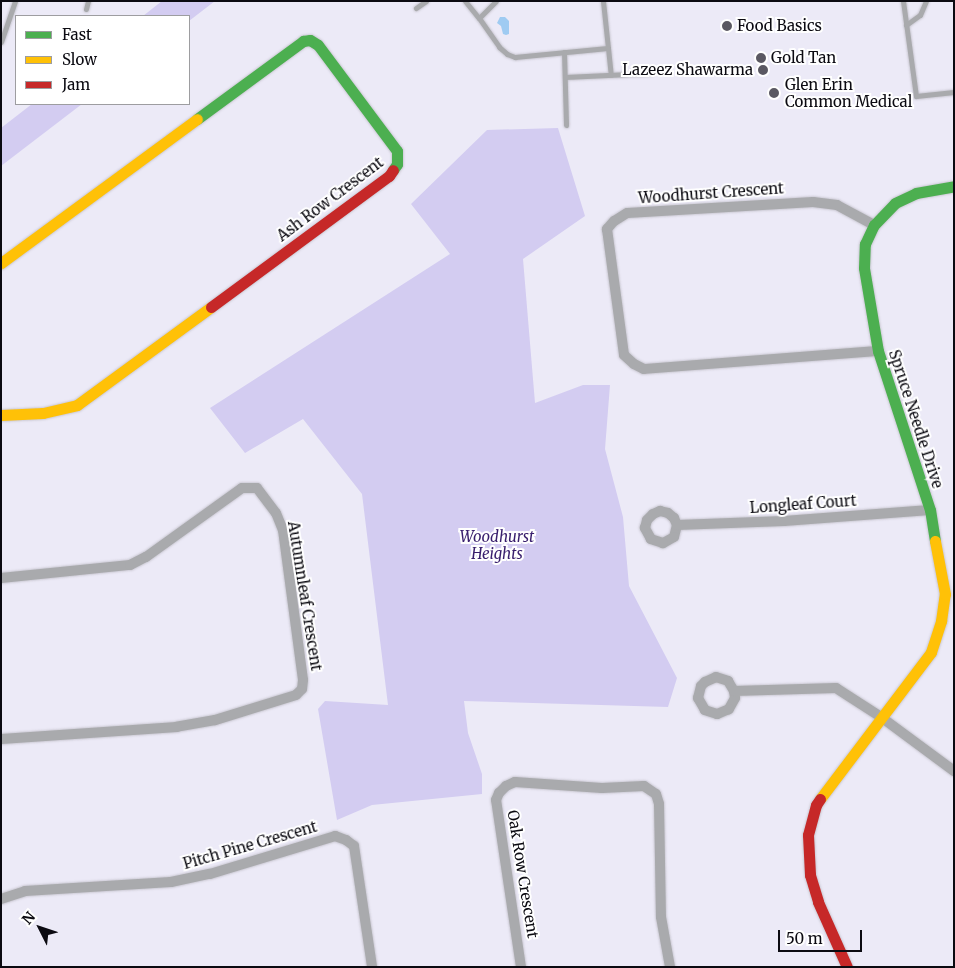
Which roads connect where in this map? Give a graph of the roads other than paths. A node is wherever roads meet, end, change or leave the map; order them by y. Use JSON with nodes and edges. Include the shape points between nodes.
{"nodes":[{"id":1,"x":15,"y":1,"type":"edge"},
{"id":2,"x":88,"y":1,"type":"edge"},
{"id":3,"x":426,"y":1,"type":"edge"},
{"id":4,"x":465,"y":1,"type":"edge"},
{"id":5,"x":496,"y":1,"type":"edge"},
{"id":6,"x":603,"y":1,"type":"edge"},
{"id":7,"x":903,"y":1,"type":"edge"},
{"id":8,"x":925,"y":2,"type":"edge"},
{"id":9,"x":416,"y":8,"type":"dead end"},
{"id":10,"x":86,"y":9,"type":"dead end"},
{"id":11,"x":479,"y":18,"type":"junction"},
{"id":12,"x":906,"y":25,"type":"junction"},
{"id":13,"x":1,"y":42,"type":"edge"},
{"id":14,"x":608,"y":48,"type":"junction"},
{"id":15,"x":564,"y":52,"type":"junction"},
{"id":16,"x":651,"y":73,"type":"dead end"},
{"id":17,"x":610,"y":75,"type":"junction"},
{"id":18,"x":565,"y":77,"type":"junction"},
{"id":19,"x":954,"y":92,"type":"edge"},
{"id":20,"x":566,"y":125,"type":"dead end"},
{"id":21,"x":954,"y":186,"type":"edge"},
{"id":22,"x":874,"y":225,"type":"junction"},
{"id":23,"x":1,"y":263,"type":"edge"},
{"id":24,"x":878,"y":351,"type":"junction"},
{"id":25,"x":1,"y":415,"type":"edge"},
{"id":26,"x":930,"y":510,"type":"junction"},
{"id":27,"x":677,"y":525,"type":"dead end"},
{"id":28,"x":1,"y":578,"type":"edge"},
{"id":29,"x":734,"y":691,"type":"dead end"},
{"id":30,"x":881,"y":717,"type":"junction"},
{"id":31,"x":1,"y":738,"type":"edge"},
{"id":32,"x":954,"y":771,"type":"edge"},
{"id":33,"x":1,"y":899,"type":"edge"},
{"id":34,"x":372,"y":967,"type":"edge"},
{"id":35,"x":521,"y":967,"type":"edge"},
{"id":36,"x":670,"y":967,"type":"edge"},
{"id":37,"x":847,"y":967,"type":"edge"}],
"edges":[{"from":1,"to":13,"type":"lane"},
{"from":2,"to":10,"type":"lane"},
{"from":3,"to":9,"type":"lane"},
{"from":4,"to":11,"type":"lane"},
{"from":5,"to":11,"type":"lane"},
{"from":6,"to":14,"type":"lane"},
{"from":7,"to":12,"type":"lane"},
{"from":8,"to":12,"type":"lane","via":[[920,15]]},
{"from":11,"to":15,"type":"lane","via":[[507,54],[515,57]]},
{"from":12,"to":19,"type":"lane","via":[[916,96]]},
{"from":14,"to":15,"type":"lane"},
{"from":14,"to":17,"type":"lane"},
{"from":15,"to":18,"type":"lane"},
{"from":16,"to":17,"type":"lane"},
{"from":17,"to":18,"type":"lane"},
{"from":18,"to":20,"type":"lane"},
{"from":21,"to":22,"type":"street","name":"Spruce Needle Drive","via":[[916,193],[895,203]]},
{"from":22,"to":24,"type":"street","name":"Spruce Needle Drive","via":[[865,244],[864,268]]},
{"from":22,"to":24,"type":"street","name":"Woodhurst Crescent","via":[[837,205],[813,202],[627,213],[607,229],[624,355],[634,364],[644,368]]},
{"from":23,"to":25,"type":"street","name":"Ash Row Crescent","via":[[301,41],[310,40],[318,45],[397,151],[397,164],[389,176],[77,405],[43,413]]},
{"from":24,"to":26,"type":"street","name":"Spruce Needle Drive"},
{"from":26,"to":27,"type":"street","name":"Longleaf Court"},
{"from":26,"to":30,"type":"street","name":"Spruce Needle Drive","via":[[945,594],[940,621],[931,652]]},
{"from":28,"to":31,"type":"street","name":"Autumnleaf Crescent","via":[[130,565],[242,488],[257,488],[276,513],[283,530],[303,680],[302,690],[296,695],[215,720],[177,727]]},
{"from":29,"to":30,"type":"street","via":[[836,688]]},
{"from":30,"to":32,"type":"street"},
{"from":30,"to":37,"type":"street","name":"Spruce Needle Drive","via":[[816,805],[808,834],[810,875],[818,902]]},
{"from":33,"to":34,"type":"street","name":"Pitch Pine Crescent","via":[[25,891],[171,882],[210,874],[335,836],[354,846]]},
{"from":35,"to":36,"type":"street","name":"Oak Row Crescent","via":[[496,800],[506,786],[516,782],[602,788],[644,786],[656,794],[659,804],[661,917]]}]}
